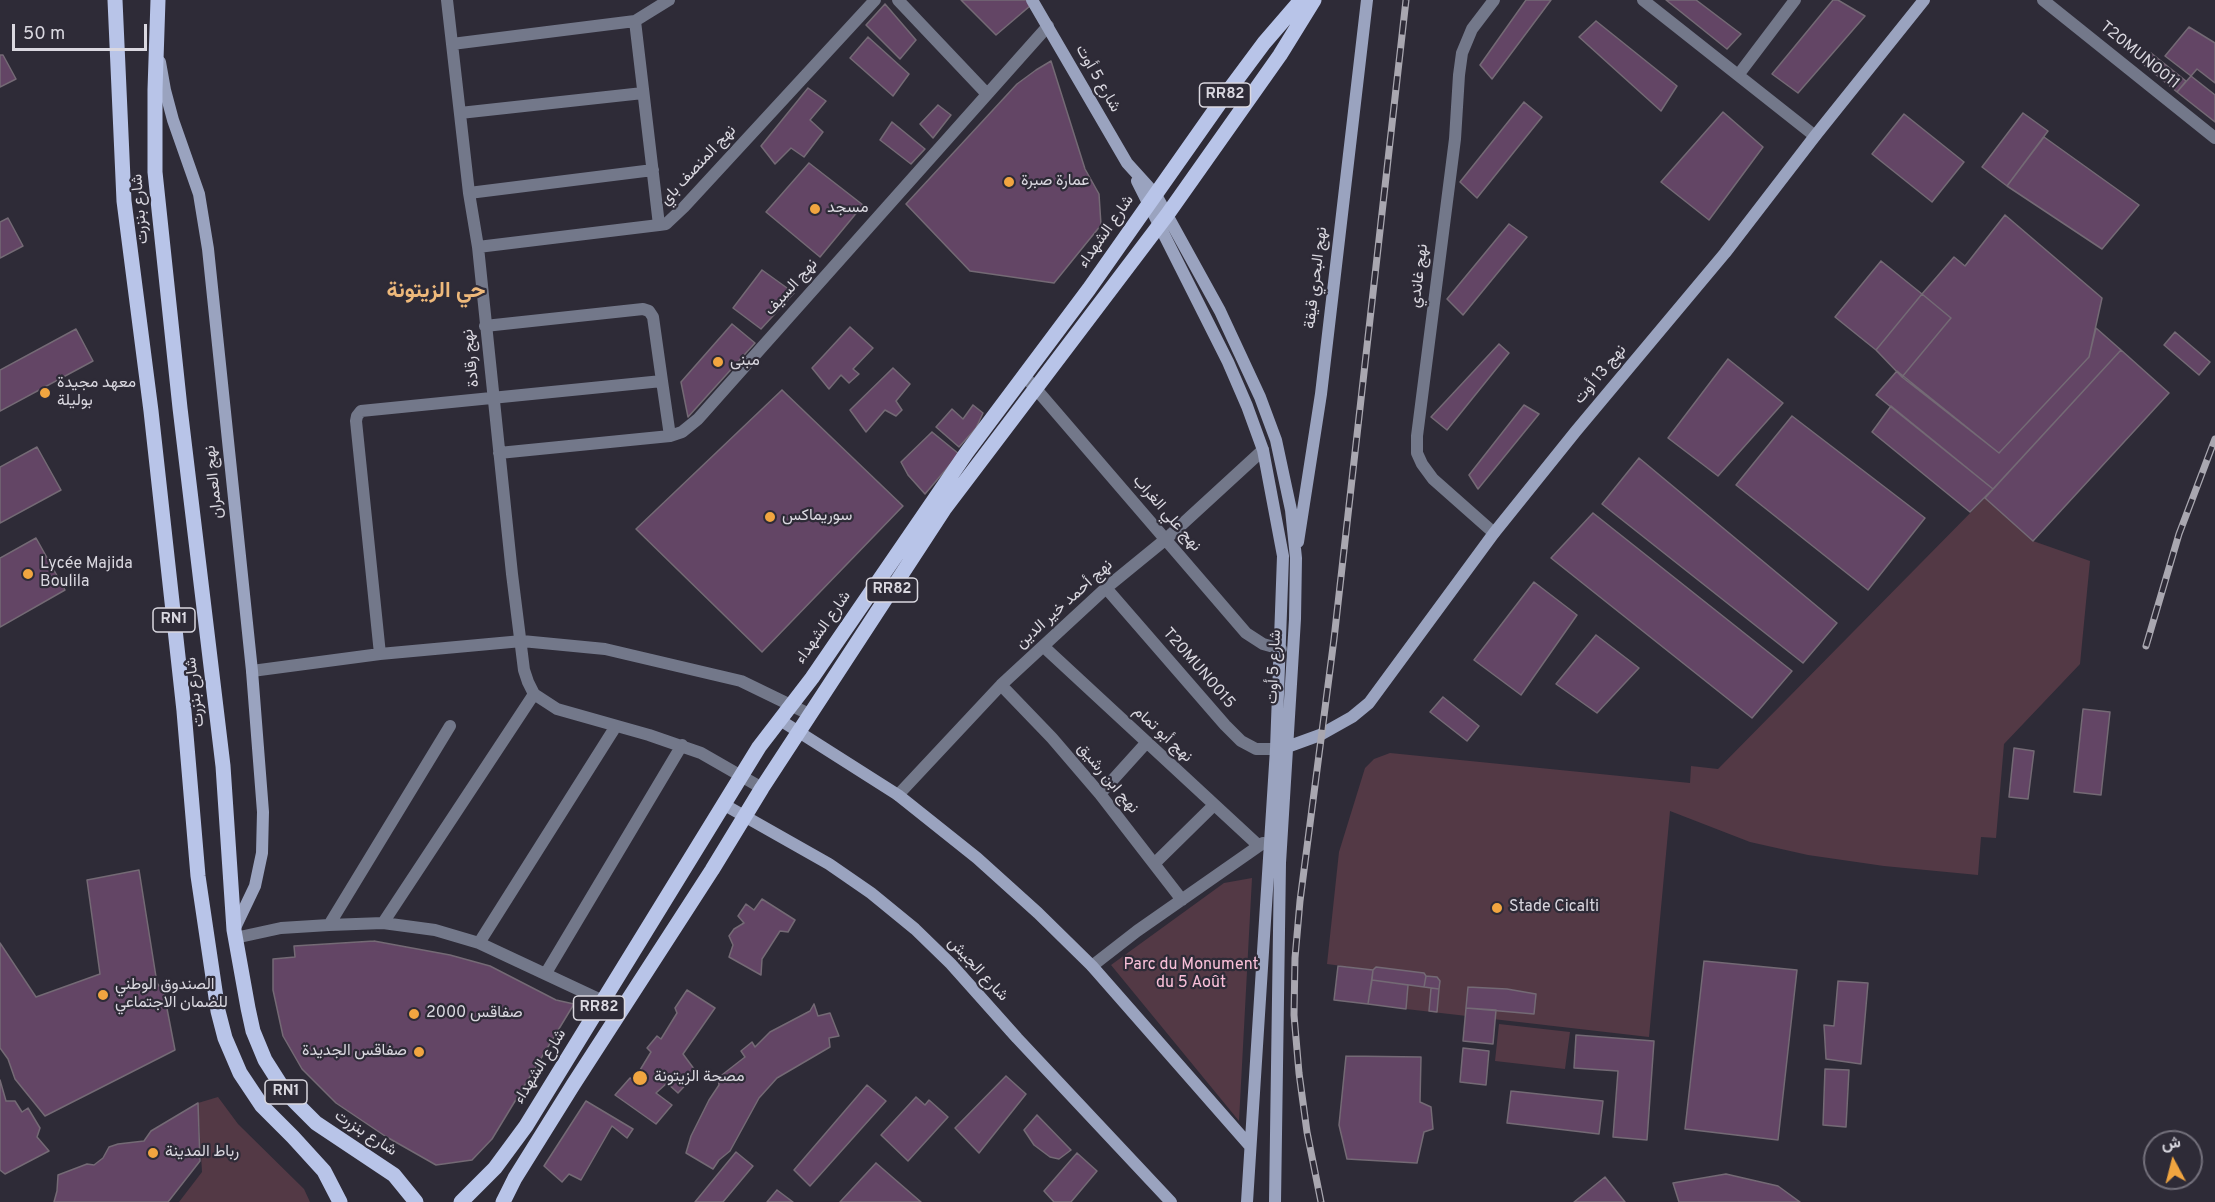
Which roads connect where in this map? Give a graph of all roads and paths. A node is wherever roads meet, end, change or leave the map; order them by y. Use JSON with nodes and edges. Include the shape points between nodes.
{"nodes":[{"id":1,"x":115,"y":0,"type":"edge"},
{"id":2,"x":158,"y":0,"type":"edge"},
{"id":3,"x":447,"y":0,"type":"edge"},
{"id":4,"x":669,"y":0,"type":"edge"},
{"id":5,"x":874,"y":0,"type":"edge"},
{"id":6,"x":898,"y":0,"type":"edge"},
{"id":7,"x":1032,"y":0,"type":"edge"},
{"id":8,"x":1314,"y":0,"type":"edge"},
{"id":9,"x":1367,"y":0,"type":"edge"},
{"id":10,"x":1494,"y":0,"type":"edge"},
{"id":11,"x":1643,"y":0,"type":"edge"},
{"id":12,"x":1795,"y":0,"type":"edge"},
{"id":13,"x":1924,"y":0,"type":"edge"},
{"id":14,"x":2043,"y":0,"type":"edge"},
{"id":15,"x":1295,"y":4,"type":"edge"},
{"id":16,"x":635,"y":21,"type":"junction"},
{"id":17,"x":1048,"y":26,"type":"junction"},
{"id":18,"x":156,"y":31,"type":"junction"},
{"id":19,"x":452,"y":44,"type":"junction"},
{"id":20,"x":1739,"y":74,"type":"junction"},
{"id":21,"x":643,"y":93,"type":"junction"},
{"id":22,"x":987,"y":94,"type":"junction"},
{"id":23,"x":460,"y":113,"type":"junction"},
{"id":24,"x":1815,"y":136,"type":"junction"},
{"id":25,"x":2215,"y":138,"type":"edge"},
{"id":26,"x":652,"y":170,"type":"junction"},
{"id":27,"x":469,"y":193,"type":"junction"},
{"id":28,"x":1152,"y":200,"type":"junction"},
{"id":29,"x":1163,"y":220,"type":"junction"},
{"id":30,"x":659,"y":225,"type":"junction"},
{"id":31,"x":478,"y":247,"type":"junction"},
{"id":32,"x":485,"y":326,"type":"junction"},
{"id":33,"x":662,"y":381,"type":"junction"},
{"id":34,"x":1029,"y":382,"type":"junction"},
{"id":35,"x":492,"y":398,"type":"junction"},
{"id":36,"x":670,"y":436,"type":"junction"},
{"id":37,"x":1263,"y":450,"type":"junction"},
{"id":38,"x":499,"y":453,"type":"junction"},
{"id":39,"x":1494,"y":532,"type":"junction"},
{"id":40,"x":1166,"y":539,"type":"junction"},
{"id":41,"x":1296,"y":558,"type":"junction"},
{"id":42,"x":1106,"y":588,"type":"junction"},
{"id":43,"x":522,"y":641,"type":"junction"},
{"id":44,"x":1044,"y":647,"type":"junction"},
{"id":45,"x":1281,"y":649,"type":"junction"},
{"id":46,"x":380,"y":654,"type":"junction"},
{"id":47,"x":252,"y":671,"type":"junction"},
{"id":48,"x":1001,"y":685,"type":"junction"},
{"id":49,"x":534,"y":694,"type":"junction"},
{"id":50,"x":791,"y":704,"type":"junction"},
{"id":51,"x":811,"y":715,"type":"junction"},
{"id":52,"x":780,"y":720,"type":"junction"},
{"id":53,"x":450,"y":726,"type":"dead end"},
{"id":54,"x":616,"y":726,"type":"junction"},
{"id":55,"x":800,"y":731,"type":"junction"},
{"id":56,"x":1147,"y":742,"type":"junction"},
{"id":57,"x":682,"y":745,"type":"junction"},
{"id":58,"x":1282,"y":748,"type":"junction"},
{"id":59,"x":741,"y":776,"type":"junction"},
{"id":60,"x":762,"y":788,"type":"junction"},
{"id":61,"x":1100,"y":794,"type":"junction"},
{"id":62,"x":898,"y":795,"type":"junction"},
{"id":63,"x":723,"y":804,"type":"junction"},
{"id":64,"x":1214,"y":805,"type":"junction"},
{"id":65,"x":745,"y":816,"type":"junction"},
{"id":66,"x":1270,"y":837,"type":"junction"},
{"id":67,"x":1258,"y":846,"type":"junction"},
{"id":68,"x":1155,"y":863,"type":"junction"},
{"id":69,"x":1182,"y":900,"type":"junction"},
{"id":70,"x":383,"y":923,"type":"junction"},
{"id":71,"x":329,"y":925,"type":"junction"},
{"id":72,"x":235,"y":934,"type":"junction"},
{"id":73,"x":479,"y":943,"type":"junction"},
{"id":74,"x":1092,"y":966,"type":"junction"},
{"id":75,"x":546,"y":973,"type":"junction"},
{"id":76,"x":603,"y":1001,"type":"junction"},
{"id":77,"x":1250,"y":1146,"type":"junction"},
{"id":78,"x":340,"y":1202,"type":"edge"},
{"id":79,"x":416,"y":1202,"type":"edge"},
{"id":80,"x":461,"y":1202,"type":"edge"},
{"id":81,"x":503,"y":1202,"type":"edge"},
{"id":82,"x":1171,"y":1202,"type":"edge"},
{"id":83,"x":1247,"y":1202,"type":"edge"},
{"id":84,"x":1275,"y":1202,"type":"edge"}],
"edges":[{"from":1,"to":78,"type":"main road","name":"شارع بنزرت","number":"RN1","via":[[124,201],[163,515],[198,876],[218,1011],[240,1073],[262,1106],[324,1171]]},
{"from":2,"to":18,"type":"main road","name":"شارع بنزرت","number":"RN1"},
{"from":3,"to":19,"type":"street","name":"نهج رقادة"},
{"from":4,"to":16,"type":"street"},
{"from":5,"to":30,"type":"street","name":"نهج المنصف باي","via":[[684,207],[666,224]]},
{"from":6,"to":22,"type":"street"},
{"from":7,"to":17,"type":"main road","name":"شارع 5 أوت"},
{"from":8,"to":29,"type":"main road","name":"شارع الشهداء","number":"RR82","via":[[1281,55]]},
{"from":9,"to":41,"type":"main road","name":"نهج البحري قيقة","via":[[1321,394]]},
{"from":10,"to":39,"type":"street","name":"نهج غاندي","via":[[1472,29],[1462,53],[1417,453],[1432,479]]},
{"from":11,"to":20,"type":"street"},
{"from":12,"to":20,"type":"street"},
{"from":13,"to":24,"type":"main road","name":"نهج 13 أوت"},
{"from":14,"to":25,"type":"street","name":"T20MUN0011"},
{"from":15,"to":28,"type":"main road","name":"شارع الشهداء","number":"RR82"},
{"from":16,"to":19,"type":"street"},
{"from":16,"to":21,"type":"street","name":"نهج المنصف باي"},
{"from":17,"to":22,"type":"street","name":"نهج السيف"},
{"from":17,"to":28,"type":"main road","name":"شارع 5 أوت"},
{"from":18,"to":47,"type":"main road","name":"نهج العمران","via":[[165,90],[199,194],[212,282]]},
{"from":18,"to":72,"type":"main road","name":"شارع بنزرت","number":"RN1","via":[[155,172],[223,766]]},
{"from":19,"to":23,"type":"street","name":"نهج رقادة"},
{"from":20,"to":24,"type":"street"},
{"from":21,"to":23,"type":"street"},
{"from":21,"to":26,"type":"street","name":"نهج المنصف باي"},
{"from":22,"to":36,"type":"street","name":"نهج السيف","via":[[698,419]]},
{"from":23,"to":27,"type":"street","name":"نهج رقادة"},
{"from":24,"to":39,"type":"main road","name":"نهج 13 أوت","via":[[1711,270]]},
{"from":26,"to":27,"type":"street"},
{"from":26,"to":30,"type":"street","name":"نهج المنصف باي"},
{"from":27,"to":31,"type":"street","name":"نهج رقادة"},
{"from":28,"to":29,"type":"main road","name":"شارع 5 أوت"},
{"from":28,"to":34,"type":"main road","name":"شارع الشهداء","number":"RR82"},
{"from":29,"to":34,"type":"main road","name":"شارع الشهداء","number":"RR82"},
{"from":29,"to":37,"type":"main road","name":"شارع 5 أوت"},
{"from":29,"to":41,"type":"main road","name":"شارع 5 أوت","via":[[1220,311],[1264,408],[1276,440],[1291,510]]},
{"from":30,"to":31,"type":"street"},
{"from":31,"to":32,"type":"street","name":"نهج رقادة"},
{"from":32,"to":33,"type":"street","via":[[643,309],[653,317]]},
{"from":32,"to":35,"type":"street","name":"نهج رقادة"},
{"from":33,"to":35,"type":"street"},
{"from":33,"to":36,"type":"street"},
{"from":34,"to":40,"type":"street","name":"نهج علي الغراب"},
{"from":34,"to":50,"type":"main road","name":"شارع الشهداء","number":"RR82","via":[[967,452]]},
{"from":34,"to":51,"type":"main road","name":"شارع الشهداء","number":"RR82"},
{"from":35,"to":38,"type":"street","name":"نهج رقادة"},
{"from":35,"to":46,"type":"street","via":[[376,409],[361,411],[357,416]]},
{"from":36,"to":38,"type":"street","name":"نهج السيف"},
{"from":37,"to":40,"type":"street","name":"نهج أحمد خير الدين"},
{"from":37,"to":45,"type":"main road","name":"شارع 5 أوت","via":[[1283,556]]},
{"from":38,"to":43,"type":"street","name":"نهج رقادة"},
{"from":39,"to":58,"type":"main road","name":"نهج 13 أوت","via":[[1369,703],[1320,735]]},
{"from":40,"to":42,"type":"street","name":"نهج أحمد خير الدين"},
{"from":40,"to":45,"type":"street","name":"نهج علي الغراب","via":[[1246,633]]},
{"from":41,"to":58,"type":"main road","name":"شارع 5 أوت","via":[[1295,619]]},
{"from":42,"to":44,"type":"street","name":"نهج أحمد خير الدين"},
{"from":42,"to":58,"type":"street","name":"T20MUN0015","via":[[1240,741],[1256,749]]},
{"from":43,"to":46,"type":"street"},
{"from":43,"to":49,"type":"street","name":"نهج رقادة","via":[[524,670]]},
{"from":43,"to":50,"type":"street","via":[[605,649],[741,681]]},
{"from":44,"to":48,"type":"street","name":"نهج أحمد خير الدين"},
{"from":44,"to":56,"type":"street","name":"نهج أبو تمام"},
{"from":45,"to":58,"type":"main road","name":"شارع 5 أوت"},
{"from":46,"to":47,"type":"street"},
{"from":47,"to":72,"type":"main road","name":"نهج العمران","via":[[262,853],[255,886]]},
{"from":48,"to":61,"type":"street","name":"نهج ابن رشيق"},
{"from":48,"to":62,"type":"street","name":"نهج أحمد خير الدين"},
{"from":49,"to":54,"type":"street","via":[[557,709]]},
{"from":49,"to":70,"type":"street"},
{"from":50,"to":51,"type":"street"},
{"from":50,"to":52,"type":"main road","name":"شارع الشهداء","number":"RR82"},
{"from":51,"to":55,"type":"main road","name":"شارع الشهداء","number":"RR82"},
{"from":52,"to":55,"type":"main road"},
{"from":52,"to":59,"type":"main road","name":"شارع الشهداء","number":"RR82"},
{"from":53,"to":71,"type":"street"},
{"from":54,"to":57,"type":"street"},
{"from":54,"to":73,"type":"street"},
{"from":55,"to":60,"type":"main road","name":"شارع الشهداء","number":"RR82"},
{"from":55,"to":62,"type":"main road"},
{"from":56,"to":61,"type":"street"},
{"from":56,"to":64,"type":"street","name":"نهج أبو تمام"},
{"from":57,"to":59,"type":"street"},
{"from":57,"to":75,"type":"street"},
{"from":58,"to":66,"type":"main road","name":"شارع 5 أوت"},
{"from":58,"to":84,"type":"main road","name":"شارع 5 أوت"},
{"from":59,"to":60,"type":"street"},
{"from":59,"to":63,"type":"main road","name":"شارع الشهداء","number":"RR82"},
{"from":60,"to":65,"type":"main road","name":"شارع الشهداء","number":"RR82"},
{"from":61,"to":68,"type":"street","name":"نهج ابن رشيق"},
{"from":62,"to":74,"type":"main road","via":[[977,858]]},
{"from":63,"to":65,"type":"main road","name":"شارع الجيش"},
{"from":63,"to":76,"type":"main road","name":"شارع الشهداء","number":"RR82"},
{"from":64,"to":67,"type":"street","name":"نهج أبو تمام"},
{"from":64,"to":68,"type":"street"},
{"from":65,"to":81,"type":"main road","name":"شارع الشهداء","number":"RR82"},
{"from":65,"to":82,"type":"main road","name":"شارع الجيش","via":[[829,864],[915,929]]},
{"from":66,"to":67,"type":"street"},
{"from":66,"to":77,"type":"main road","name":"شارع 5 أوت"},
{"from":67,"to":69,"type":"street"},
{"from":68,"to":69,"type":"street","name":"نهج ابن رشيق"},
{"from":69,"to":74,"type":"street"},
{"from":70,"to":71,"type":"street"},
{"from":70,"to":73,"type":"street","via":[[435,930]]},
{"from":71,"to":72,"type":"street"},
{"from":72,"to":79,"type":"main road","name":"شارع بنزرت","number":"RN1","via":[[253,1031],[265,1060],[286,1093],[316,1124],[394,1174]]},
{"from":73,"to":75,"type":"street"},
{"from":74,"to":77,"type":"main road"},
{"from":75,"to":76,"type":"street"},
{"from":76,"to":80,"type":"main road","name":"شارع الشهداء","number":"RR82","via":[[526,1126],[495,1168]]},
{"from":77,"to":83,"type":"main road","name":"شارع 5 أوت"}]}
